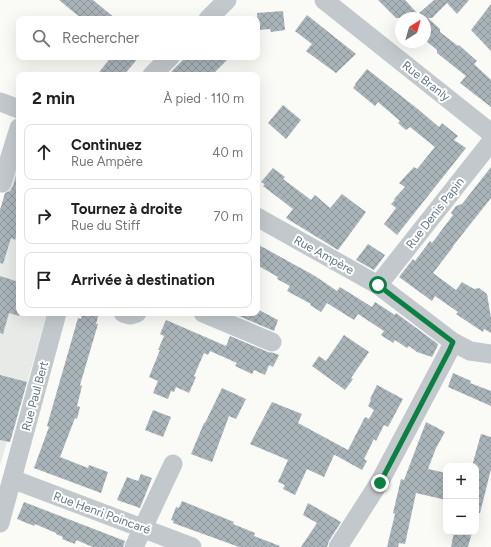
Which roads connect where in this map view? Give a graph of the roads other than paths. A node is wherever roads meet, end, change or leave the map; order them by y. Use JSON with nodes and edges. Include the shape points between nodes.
{"nodes":[{"id":1,"x":227,"y":0,"type":"edge"},
{"id":2,"x":324,"y":0,"type":"edge"},
{"id":3,"x":211,"y":16,"type":"edge"},
{"id":4,"x":167,"y":60,"type":"edge"},
{"id":5,"x":155,"y":72,"type":"edge"},
{"id":6,"x":0,"y":102,"type":"edge"},
{"id":7,"x":16,"y":108,"type":"edge"},
{"id":8,"x":491,"y":132,"type":"edge"},
{"id":9,"x":16,"y":138,"type":"edge"},
{"id":10,"x":491,"y":142,"type":"edge"},
{"id":11,"x":2,"y":183,"type":"dead end"},
{"id":12,"x":260,"y":219,"type":"edge"},
{"id":13,"x":378,"y":285,"type":"junction"},
{"id":14,"x":56,"y":316,"type":"edge"},
{"id":15,"x":210,"y":316,"type":"edge"},
{"id":16,"x":272,"y":342,"type":"dead end"},
{"id":17,"x":453,"y":342,"type":"junction"},
{"id":18,"x":491,"y":354,"type":"edge"},
{"id":19,"x":173,"y":464,"type":"dead end"},
{"id":20,"x":12,"y":479,"type":"junction"},
{"id":21,"x":0,"y":523,"type":"edge"},
{"id":22,"x":144,"y":528,"type":"junction"},
{"id":23,"x":134,"y":547,"type":"edge"},
{"id":24,"x":192,"y":547,"type":"edge"},
{"id":25,"x":338,"y":547,"type":"edge"}],
"edges":[{"from":1,"to":3,"type":"street"},
{"from":2,"to":8,"type":"street","name":"Rue Branly"},
{"from":4,"to":5,"type":"street"},
{"from":6,"to":7,"type":"street"},
{"from":9,"to":11,"type":"street"},
{"from":10,"to":13,"type":"street","name":"Rue Denis Papin"},
{"from":12,"to":13,"type":"street","name":"Rue Ampère"},
{"from":13,"to":17,"type":"street","name":"Rue Ampère"},
{"from":14,"to":20,"type":"street","name":"Rue Paul Bert"},
{"from":15,"to":16,"type":"street"},
{"from":17,"to":18,"type":"street","name":"Rue Ampère","via":[[470,351]]},
{"from":17,"to":25,"type":"street","via":[[380,483]]},
{"from":19,"to":22,"type":"street"},
{"from":20,"to":21,"type":"street","name":"Rue Paul Bert"},
{"from":20,"to":22,"type":"street","name":"Rue Henri Poincaré"},
{"from":22,"to":23,"type":"street"},
{"from":22,"to":24,"type":"street","name":"Rue Henri Poincaré"}]}
